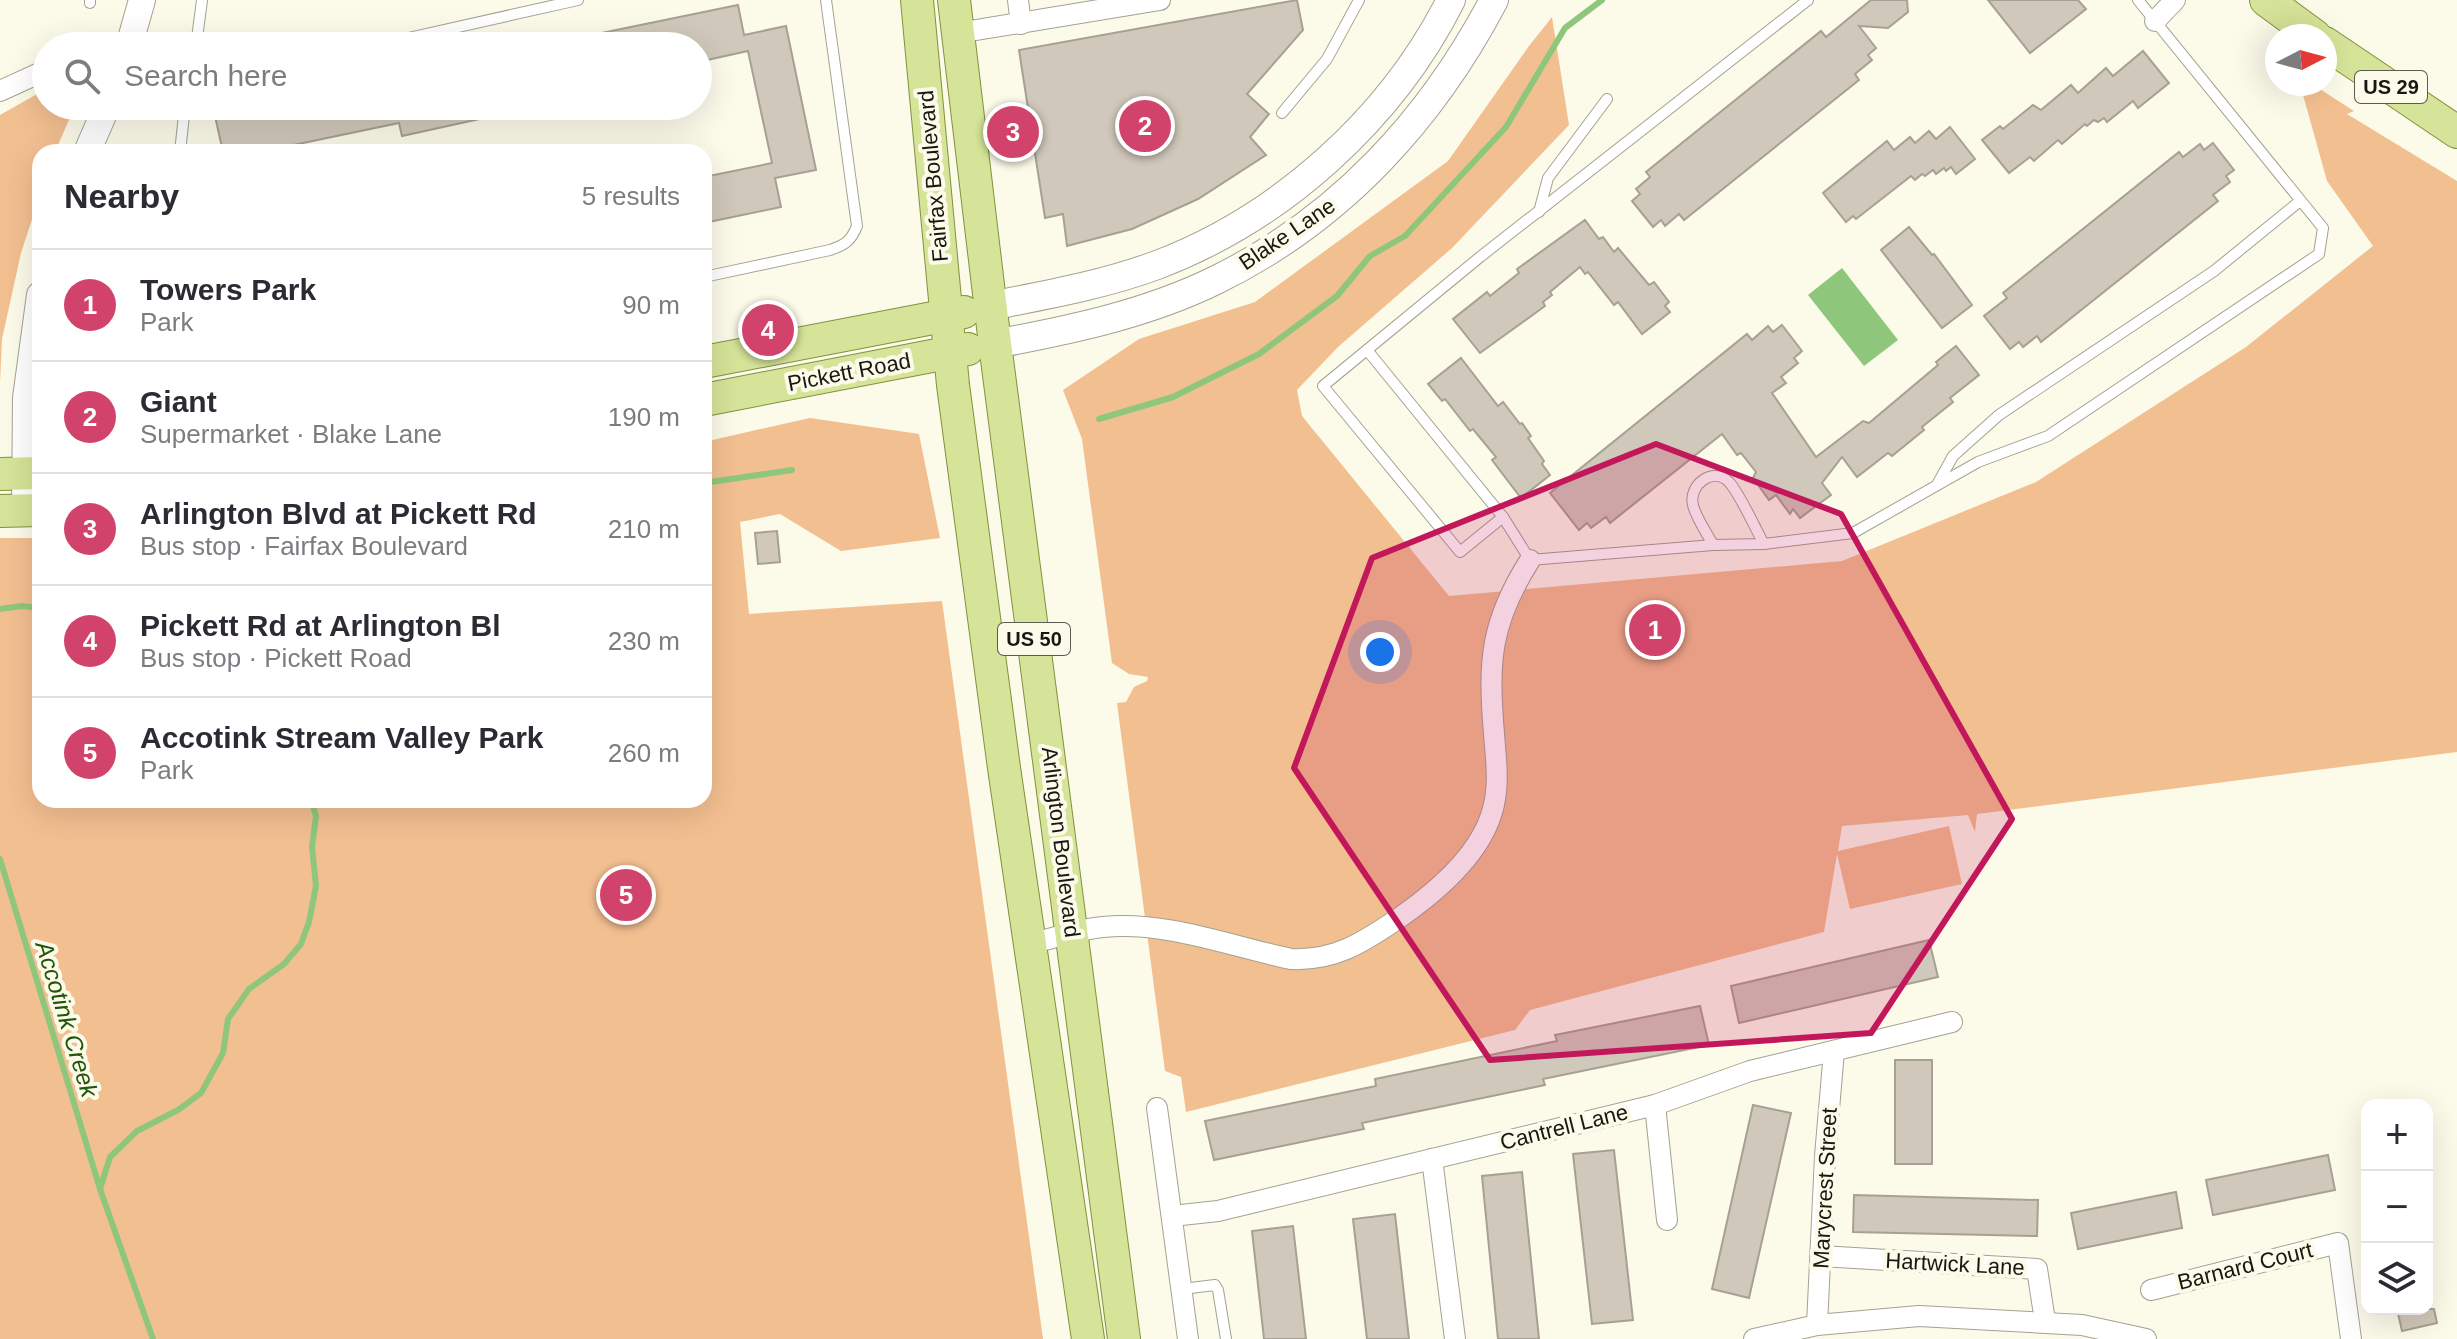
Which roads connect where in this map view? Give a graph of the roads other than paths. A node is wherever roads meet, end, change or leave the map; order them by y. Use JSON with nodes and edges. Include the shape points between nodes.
{"nodes":[{"id":1,"x":142,"y":0,"type":"edge"},
{"id":2,"x":202,"y":0,"type":"edge"},
{"id":3,"x":578,"y":0,"type":"edge"},
{"id":4,"x":826,"y":0,"type":"edge"},
{"id":5,"x":917,"y":0,"type":"edge"},
{"id":6,"x":954,"y":0,"type":"edge"},
{"id":7,"x":1018,"y":0,"type":"edge"},
{"id":8,"x":1160,"y":0,"type":"edge"},
{"id":9,"x":1359,"y":0,"type":"edge"},
{"id":10,"x":1494,"y":0,"type":"edge"},
{"id":11,"x":1808,"y":0,"type":"edge"},
{"id":12,"x":2138,"y":0,"type":"edge"},
{"id":13,"x":2175,"y":0,"type":"edge"},
{"id":14,"x":2266,"y":0,"type":"edge"},
{"id":15,"x":1443,"y":3,"type":"edge"},
{"id":16,"x":1114,"y":4,"type":"edge"},
{"id":17,"x":2155,"y":21,"type":"junction"},
{"id":18,"x":1021,"y":24,"type":"junction"},
{"id":19,"x":2299,"y":24,"type":"edge"},
{"id":20,"x":133,"y":32,"type":"edge"},
{"id":21,"x":198,"y":32,"type":"edge"},
{"id":22,"x":435,"y":32,"type":"edge"},
{"id":23,"x":958,"y":33,"type":"junction"},
{"id":24,"x":2337,"y":51,"type":"edge"},
{"id":25,"x":32,"y":76,"type":"edge"},
{"id":26,"x":0,"y":91,"type":"edge"},
{"id":27,"x":1607,"y":99,"type":"dead end"},
{"id":28,"x":1282,"y":113,"type":"dead end"},
{"id":29,"x":101,"y":120,"type":"edge"},
{"id":30,"x":183,"y":120,"type":"edge"},
{"id":31,"x":2457,"y":132,"type":"edge"},
{"id":32,"x":90,"y":144,"type":"edge"},
{"id":33,"x":181,"y":144,"type":"edge"},
{"id":34,"x":2300,"y":201,"type":"junction"},
{"id":35,"x":1539,"y":212,"type":"junction"},
{"id":36,"x":712,"y":275,"type":"edge"},
{"id":37,"x":990,"y":306,"type":"junction"},
{"id":38,"x":946,"y":316,"type":"junction"},
{"id":39,"x":995,"y":344,"type":"junction"},
{"id":40,"x":1367,"y":350,"type":"junction"},
{"id":41,"x":949,"y":352,"type":"junction"},
{"id":42,"x":32,"y":354,"type":"edge"},
{"id":43,"x":712,"y":360,"type":"edge"},
{"id":44,"x":712,"y":398,"type":"edge"},
{"id":45,"x":22,"y":474,"type":"edge"},
{"id":46,"x":1936,"y":486,"type":"junction"},
{"id":47,"x":22,"y":511,"type":"edge"},
{"id":48,"x":1503,"y":517,"type":"junction"},
{"id":49,"x":1764,"y":544,"type":"junction"},
{"id":50,"x":1713,"y":545,"type":"junction"},
{"id":51,"x":1530,"y":560,"type":"junction"},
{"id":52,"x":1073,"y":934,"type":"junction"},
{"id":53,"x":1030,"y":944,"type":"junction"},
{"id":54,"x":1952,"y":1022,"type":"dead end"},
{"id":55,"x":1834,"y":1051,"type":"junction"},
{"id":56,"x":1655,"y":1105,"type":"junction"},
{"id":57,"x":1157,"y":1108,"type":"dead end"},
{"id":58,"x":1432,"y":1159,"type":"junction"},
{"id":59,"x":1172,"y":1216,"type":"junction"},
{"id":60,"x":1667,"y":1220,"type":"dead end"},
{"id":61,"x":1821,"y":1256,"type":"junction"},
{"id":62,"x":1182,"y":1289,"type":"junction"},
{"id":63,"x":2151,"y":1290,"type":"dead end"},
{"id":64,"x":2045,"y":1321,"type":"junction"},
{"id":65,"x":1817,"y":1325,"type":"junction"},
{"id":66,"x":1860,"y":1331,"type":"edge"},
{"id":67,"x":2119,"y":1336,"type":"edge"},
{"id":68,"x":1088,"y":1339,"type":"edge"},
{"id":69,"x":1124,"y":1339,"type":"edge"},
{"id":70,"x":1188,"y":1339,"type":"edge"},
{"id":71,"x":1226,"y":1339,"type":"edge"},
{"id":72,"x":1455,"y":1339,"type":"edge"},
{"id":73,"x":1754,"y":1339,"type":"edge"},
{"id":74,"x":2146,"y":1339,"type":"edge"},
{"id":75,"x":2351,"y":1339,"type":"edge"}],
"edges":[{"from":1,"to":20,"type":"street"},
{"from":2,"to":21,"type":"lane"},
{"from":3,"to":22,"type":"lane"},
{"from":4,"to":36,"type":"lane","via":[[857,226],[852,239],[830,250]]},
{"from":5,"to":38,"type":"main road","name":"Fairfax Boulevard","number":"US 50"},
{"from":6,"to":23,"type":"main road","name":"Fairfax Boulevard","number":"US 50"},
{"from":7,"to":18,"type":"street"},
{"from":8,"to":16,"type":"street"},
{"from":9,"to":28,"type":"lane","via":[[1327,59]]},
{"from":10,"to":39,"type":"main road","name":"Blake Lane","via":[[1453,71],[1401,139],[1329,208],[1289,237],[1216,280],[1144,309]]},
{"from":11,"to":35,"type":"lane"},
{"from":12,"to":17,"type":"lane"},
{"from":13,"to":17,"type":"street"},
{"from":14,"to":19,"type":"main road"},
{"from":15,"to":37,"type":"main road","name":"Blake Lane","via":[[1405,72],[1359,129],[1254,216],[1157,265],[1081,288]]},
{"from":16,"to":18,"type":"street"},
{"from":17,"to":34,"type":"lane"},
{"from":18,"to":23,"type":"street"},
{"from":23,"to":37,"type":"main road","name":"Fairfax Boulevard","number":"US 50"},
{"from":24,"to":31,"type":"main road","number":"US 29"},
{"from":25,"to":26,"type":"street"},
{"from":27,"to":35,"type":"lane","via":[[1548,178]]},
{"from":29,"to":32,"type":"street"},
{"from":30,"to":33,"type":"lane"},
{"from":34,"to":46,"type":"lane","via":[[2214,271],[1999,415],[1953,456]]},
{"from":34,"to":46,"type":"lane","via":[[2323,228],[2319,254],[2048,436],[1978,462]]},
{"from":35,"to":40,"type":"lane"},
{"from":37,"to":38,"type":"main road","name":"Blake Lane"},
{"from":37,"to":39,"type":"main road","name":"Fairfax Boulevard","number":"US 50"},
{"from":38,"to":41,"type":"main road","name":"Fairfax Boulevard","number":"US 50"},
{"from":38,"to":43,"type":"main road","name":"Pickett Road"},
{"from":39,"to":41,"type":"main road","name":"Pickett Road"},
{"from":39,"to":52,"type":"main road","name":"Arlington Boulevard","number":"US 50"},
{"from":40,"to":48,"type":"lane"},
{"from":40,"to":48,"type":"lane","via":[[1323,386],[1460,552]]},
{"from":41,"to":44,"type":"main road","name":"Pickett Road"},
{"from":41,"to":53,"type":"main road","name":"Arlington Boulevard","number":"US 50"},
{"from":42,"to":45,"type":"street"},
{"from":45,"to":47,"type":"street"},
{"from":46,"to":49,"type":"lane","via":[[1853,533]]},
{"from":48,"to":51,"type":"lane"},
{"from":49,"to":50,"type":"lane"},
{"from":49,"to":50,"type":"lane","via":[[1728,481],[1716,476],[1704,478],[1693,491],[1693,505]]},
{"from":50,"to":51,"type":"lane"},
{"from":51,"to":52,"type":"street","via":[[1503,610],[1490,657],[1498,780],[1490,820],[1464,862],[1402,916],[1346,951],[1306,960],[1164,929],[1100,927]]},
{"from":52,"to":53,"type":"street"},
{"from":52,"to":69,"type":"main road","name":"Arlington Boulevard","number":"US 50"},
{"from":53,"to":68,"type":"main road","name":"Arlington Boulevard","number":"US 50"},
{"from":54,"to":55,"type":"street","name":"Cantrell Lane"},
{"from":55,"to":56,"type":"street","name":"Cantrell Lane","via":[[1741,1074]]},
{"from":55,"to":61,"type":"street","name":"Marycrest Street"},
{"from":56,"to":58,"type":"street","name":"Cantrell Lane"},
{"from":56,"to":60,"type":"street"},
{"from":57,"to":59,"type":"street"},
{"from":58,"to":59,"type":"street","name":"Cantrell Lane","via":[[1218,1211]]},
{"from":58,"to":72,"type":"street"},
{"from":59,"to":62,"type":"street"},
{"from":61,"to":64,"type":"street","name":"Hartwick Lane","via":[[2037,1269]]},
{"from":61,"to":65,"type":"street","name":"Marycrest Street"},
{"from":62,"to":70,"type":"street"},
{"from":62,"to":71,"type":"lane","via":[[1215,1285]]},
{"from":63,"to":75,"type":"street","name":"Barnard Court","via":[[2338,1243]]},
{"from":64,"to":66,"type":"street","via":[[1919,1316]]},
{"from":64,"to":67,"type":"street"},
{"from":65,"to":66,"type":"street"},
{"from":65,"to":73,"type":"street"},
{"from":67,"to":74,"type":"street"}]}
